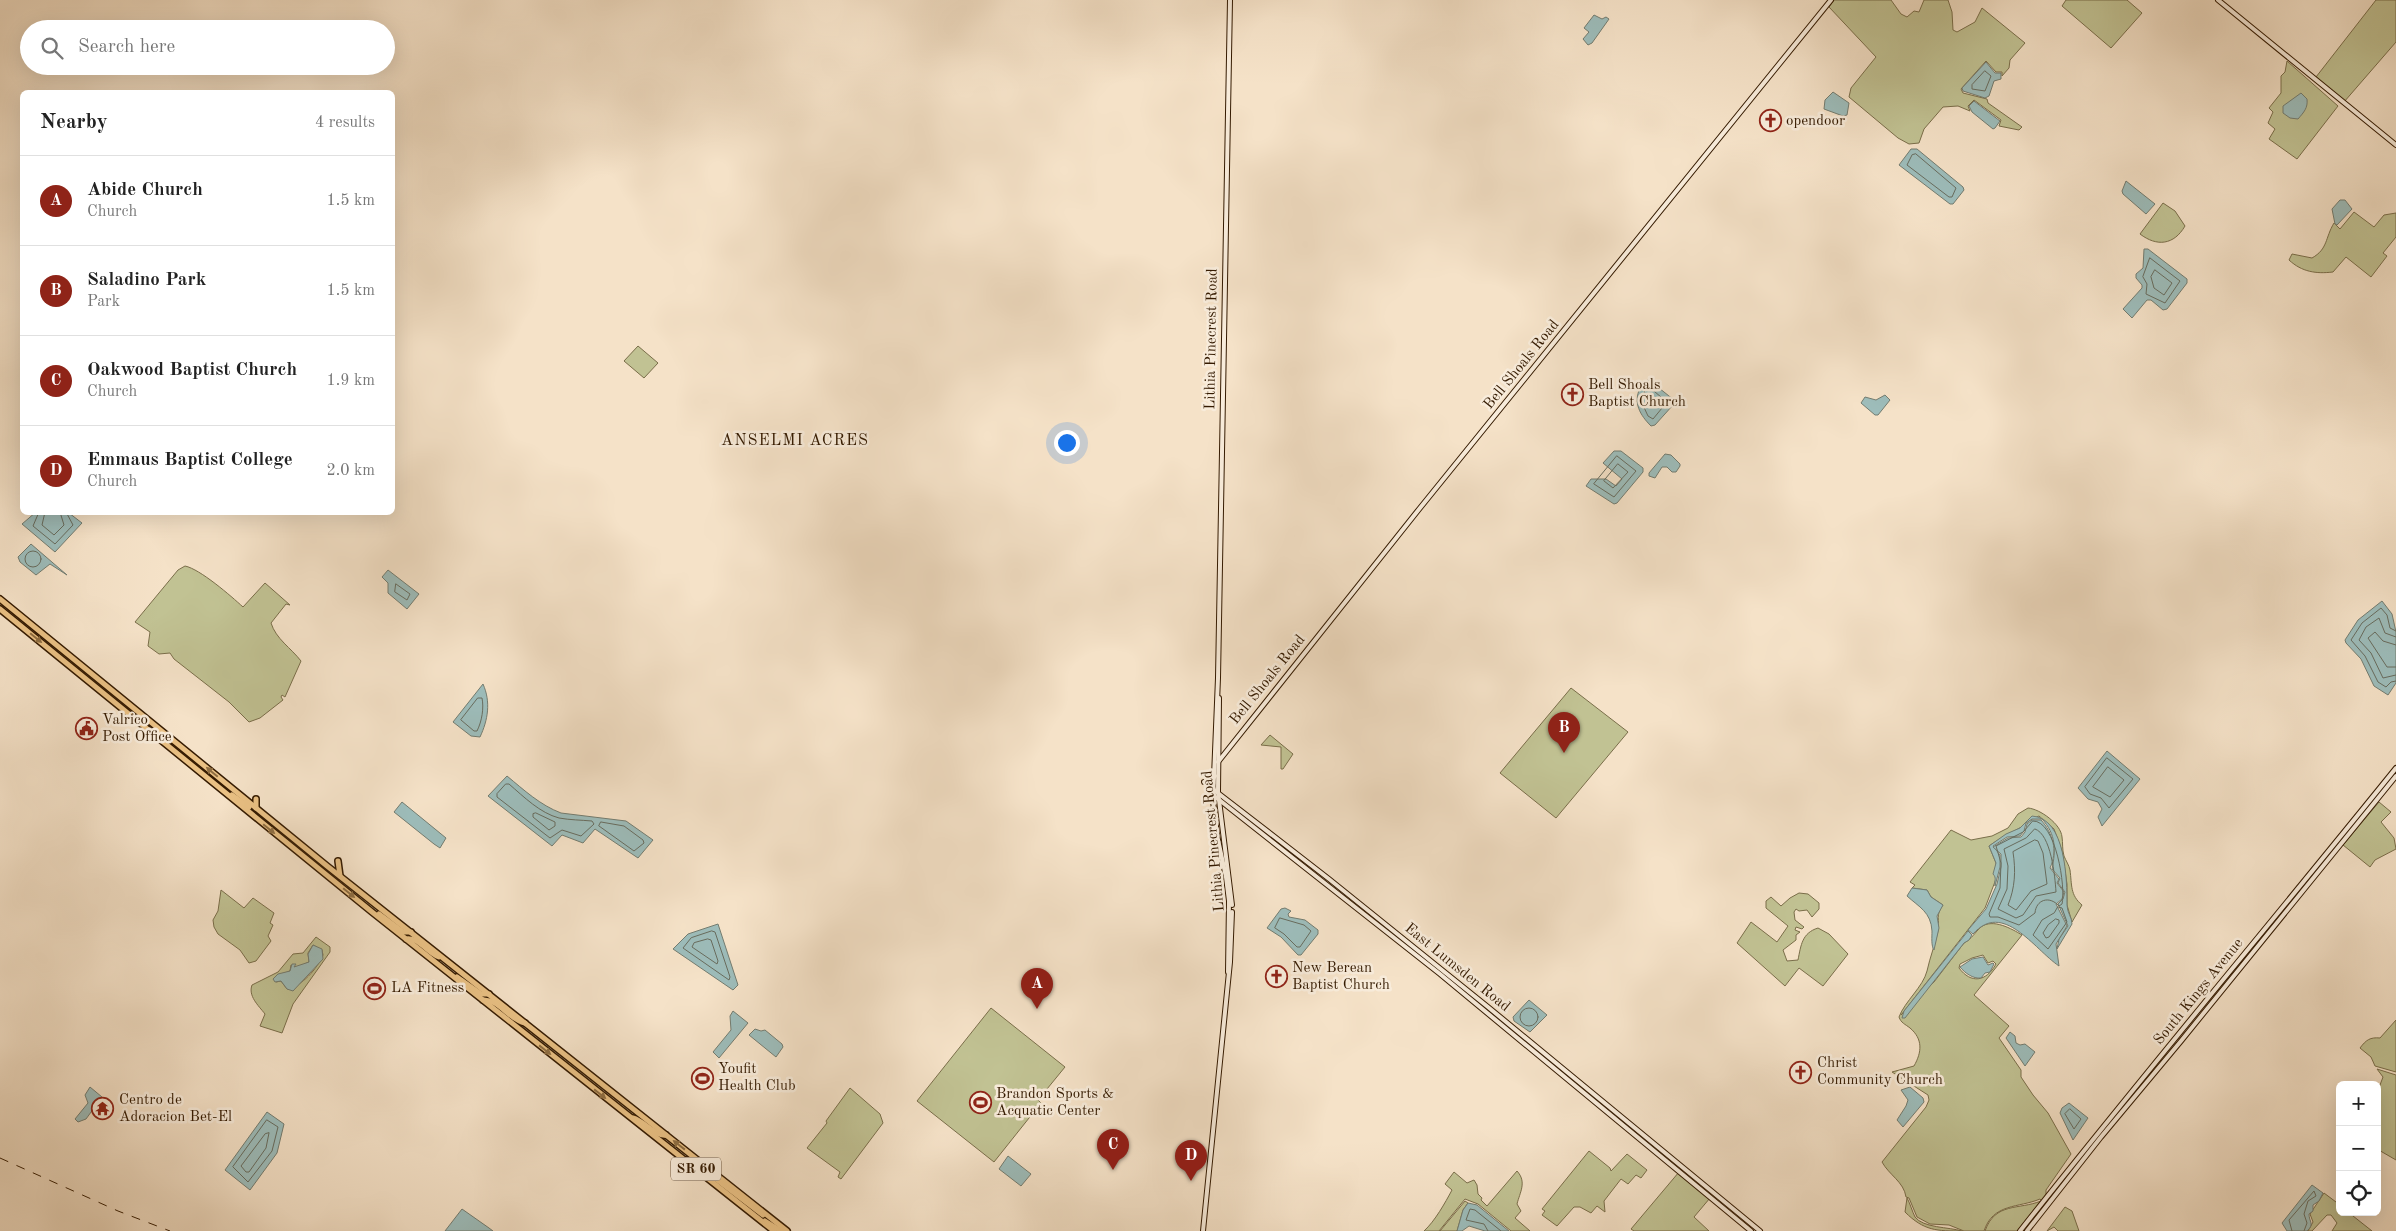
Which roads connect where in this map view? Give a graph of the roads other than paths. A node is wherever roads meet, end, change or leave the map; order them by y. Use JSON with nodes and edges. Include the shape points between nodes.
{"nodes":[{"id":1,"x":1230,"y":0,"type":"edge"},
{"id":2,"x":1831,"y":0,"type":"edge"},
{"id":3,"x":2218,"y":0,"type":"edge"},
{"id":4,"x":2396,"y":145,"type":"edge"},
{"id":5,"x":0,"y":599,"type":"edge"},
{"id":6,"x":0,"y":603,"type":"edge"},
{"id":7,"x":0,"y":609,"type":"edge"},
{"id":8,"x":27,"y":621,"type":"junction"},
{"id":9,"x":1218,"y":678,"type":"junction"},
{"id":10,"x":161,"y":730,"type":"junction"},
{"id":11,"x":156,"y":736,"type":"junction"},
{"id":12,"x":1231,"y":744,"type":"junction"},
{"id":13,"x":1218,"y":748,"type":"junction"},
{"id":14,"x":1218,"y":762,"type":"junction"},
{"id":15,"x":2396,"y":768,"type":"edge"},
{"id":16,"x":1215,"y":776,"type":"junction"},
{"id":17,"x":2396,"y":776,"type":"edge"},
{"id":18,"x":1204,"y":782,"type":"dead end"},
{"id":19,"x":1218,"y":784,"type":"junction"},
{"id":20,"x":1215,"y":792,"type":"junction"},
{"id":21,"x":226,"y":794,"type":"junction"},
{"id":22,"x":1225,"y":797,"type":"junction"},
{"id":23,"x":256,"y":799,"type":"dead end"},
{"id":24,"x":1219,"y":799,"type":"junction"},
{"id":25,"x":248,"y":807,"type":"dead end"},
{"id":26,"x":256,"y":808,"type":"junction"},
{"id":27,"x":1230,"y":808,"type":"junction"},
{"id":28,"x":1222,"y":831,"type":"junction"},
{"id":29,"x":1262,"y":835,"type":"junction"},
{"id":30,"x":1286,"y":846,"type":"junction"},
{"id":31,"x":2327,"y":856,"type":"junction"},
{"id":32,"x":338,"y":861,"type":"dead end"},
{"id":33,"x":340,"y":876,"type":"junction"},
{"id":34,"x":372,"y":912,"type":"junction"},
{"id":35,"x":411,"y":932,"type":"junction"},
{"id":36,"x":1230,"y":934,"type":"junction"},
{"id":37,"x":406,"y":939,"type":"junction"},
{"id":38,"x":1232,"y":939,"type":"junction"},
{"id":39,"x":444,"y":959,"type":"junction"},
{"id":40,"x":1228,"y":972,"type":"junction"},
{"id":41,"x":451,"y":975,"type":"junction"},
{"id":42,"x":489,"y":994,"type":"junction"},
{"id":43,"x":482,"y":1000,"type":"junction"},
{"id":44,"x":525,"y":1023,"type":"junction"},
{"id":45,"x":630,"y":1117,"type":"junction"},
{"id":46,"x":666,"y":1135,"type":"junction"},
{"id":47,"x":685,"y":1160,"type":"junction"},
{"id":48,"x":768,"y":1216,"type":"junction"},
{"id":49,"x":762,"y":1221,"type":"junction"},
{"id":50,"x":774,"y":1231,"type":"edge"},
{"id":51,"x":781,"y":1231,"type":"edge"},
{"id":52,"x":788,"y":1231,"type":"edge"},
{"id":53,"x":1203,"y":1231,"type":"edge"},
{"id":54,"x":1752,"y":1231,"type":"edge"},
{"id":55,"x":1760,"y":1231,"type":"edge"},
{"id":56,"x":2020,"y":1231,"type":"edge"},
{"id":57,"x":2028,"y":1231,"type":"edge"}],
"edges":[{"from":1,"to":9,"type":"main road","name":"Lithia Pinecrest Road"},
{"from":2,"to":12,"type":"main road","name":"Bell Shoals Road"},
{"from":3,"to":4,"type":"main road"},
{"from":5,"to":8,"type":"highway","number":"SR 60"},
{"from":6,"to":8,"type":"highway"},
{"from":7,"to":11,"type":"highway","number":"SR 60","one_way":true},
{"from":8,"to":10,"type":"highway","number":"SR 60"},
{"from":9,"to":13,"type":"main road","name":"Lithia Pinecrest Road"},
{"from":9,"to":16,"type":"main road","name":"Lithia Pinecrest Road"},
{"from":10,"to":11,"type":"highway"},
{"from":26,"to":10,"type":"highway","number":"SR 60","one_way":true},
{"from":11,"to":21,"type":"highway","number":"SR 60"},
{"from":12,"to":13,"type":"main road"},
{"from":12,"to":14,"type":"main road","name":"Bell Shoals Road"},
{"from":13,"to":14,"type":"main road","name":"Lithia Pinecrest Road"},
{"from":14,"to":19,"type":"main road","name":"Lithia Pinecrest Road"},
{"from":15,"to":31,"type":"main road","name":"South Kings Avenue"},
{"from":16,"to":18,"type":"main road"},
{"from":16,"to":20,"type":"main road","name":"Lithia Pinecrest Road"},
{"from":17,"to":31,"type":"main road","name":"South Kings Avenue"},
{"from":19,"to":20,"type":"main road","name":"Lithia Pinecrest Road"},
{"from":19,"to":22,"type":"main road"},
{"from":20,"to":22,"type":"main road","name":"East Lumsden Road"},
{"from":20,"to":24,"type":"main road","name":"Lithia Pinecrest Road"},
{"from":20,"to":36,"type":"main road","name":"Lithia Pinecrest Road","via":[[1215,826],[1228,888]]},
{"from":21,"to":25,"type":"highway","via":[[235,796]]},
{"from":21,"to":34,"type":"highway","number":"SR 60","one_way":true},
{"from":22,"to":30,"type":"main road","name":"East Lumsden Road"},
{"from":23,"to":26,"type":"highway"},
{"from":24,"to":27,"type":"main road","name":"East Lumsden Road"},
{"from":24,"to":28,"type":"main road","name":"Lithia Pinecrest Road"},
{"from":26,"to":33,"type":"highway","number":"SR 60"},
{"from":27,"to":28,"type":"main road","via":[[1222,810]]},
{"from":27,"to":29,"type":"main road","name":"East Lumsden Road"},
{"from":28,"to":38,"type":"main road","name":"Lithia Pinecrest Road","via":[[1231,883]]},
{"from":29,"to":30,"type":"main road"},
{"from":29,"to":54,"type":"main road","name":"East Lumsden Road","via":[[1339,893]]},
{"from":30,"to":55,"type":"main road","name":"East Lumsden Road"},
{"from":31,"to":56,"type":"main road","name":"South Kings Avenue"},
{"from":31,"to":57,"type":"main road","name":"South Kings Avenue"},
{"from":32,"to":33,"type":"highway"},
{"from":33,"to":35,"type":"highway","number":"SR 60"},
{"from":34,"to":35,"type":"highway","via":[[385,917],[403,932]]},
{"from":34,"to":37,"type":"highway","number":"SR 60"},
{"from":35,"to":39,"type":"highway","number":"SR 60"},
{"from":36,"to":38,"type":"main road"},
{"from":36,"to":40,"type":"main road","name":"Lithia Pinecrest Road"},
{"from":37,"to":39,"type":"highway","via":[[413,939],[432,955]]},
{"from":37,"to":41,"type":"highway","number":"SR 60"},
{"from":38,"to":40,"type":"main road","name":"Lithia Pinecrest Road"},
{"from":39,"to":42,"type":"highway","number":"SR 60"},
{"from":40,"to":53,"type":"main road","name":"Lithia Pinecrest Road"},
{"from":41,"to":42,"type":"highway","via":[[481,994]]},
{"from":41,"to":43,"type":"highway","number":"SR 60"},
{"from":42,"to":44,"type":"highway","number":"SR 60"},
{"from":43,"to":44,"type":"highway","via":[[490,1000],[516,1022]]},
{"from":43,"to":45,"type":"highway","number":"SR 60","one_way":true},
{"from":44,"to":46,"type":"highway","number":"SR 60"},
{"from":45,"to":46,"type":"highway","via":[[642,1121],[661,1136]]},
{"from":45,"to":47,"type":"highway","number":"SR 60"},
{"from":48,"to":46,"type":"highway","number":"SR 60","one_way":true},
{"from":47,"to":48,"type":"highway","via":[[694,1162],[757,1212]]},
{"from":47,"to":49,"type":"highway","number":"SR 60"},
{"from":48,"to":52,"type":"highway","number":"SR 60"},
{"from":49,"to":50,"type":"highway","number":"SR 60"},
{"from":49,"to":51,"type":"highway"}]}
